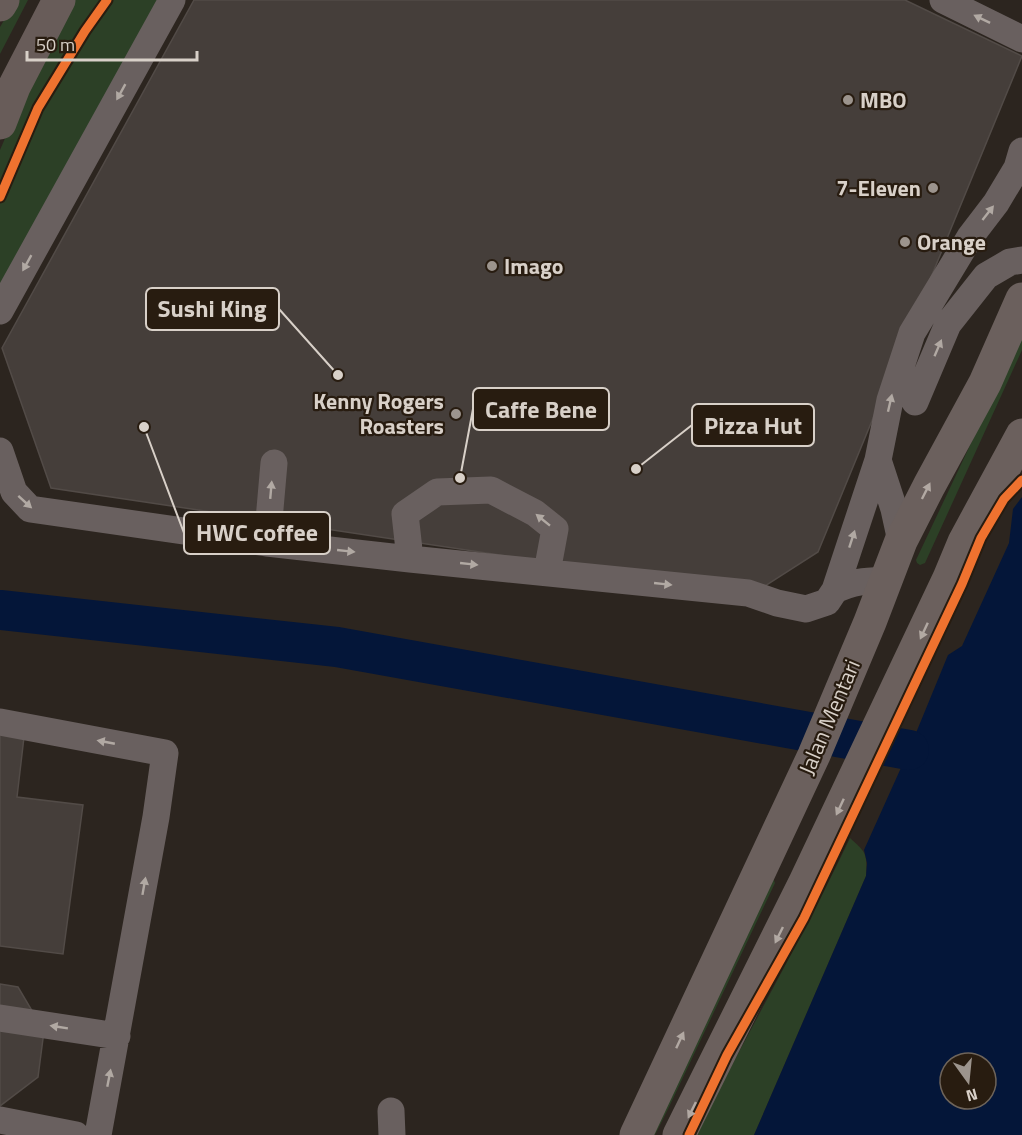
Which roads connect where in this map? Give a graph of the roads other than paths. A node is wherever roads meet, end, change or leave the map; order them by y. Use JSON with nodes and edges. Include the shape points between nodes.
{"nodes":[{"id":1,"x":3,"y":0,"type":"edge"},
{"id":2,"x":59,"y":0,"type":"edge"},
{"id":3,"x":172,"y":0,"type":"edge"},
{"id":4,"x":942,"y":0,"type":"edge"},
{"id":5,"x":0,"y":5,"type":"edge"},
{"id":6,"x":1022,"y":39,"type":"edge"},
{"id":7,"x":0,"y":123,"type":"edge"},
{"id":8,"x":1022,"y":151,"type":"edge"},
{"id":9,"x":1022,"y":261,"type":"edge"},
{"id":10,"x":1022,"y":299,"type":"edge"},
{"id":11,"x":0,"y":311,"type":"edge"},
{"id":12,"x":915,"y":402,"type":"dead end"},
{"id":13,"x":1022,"y":435,"type":"edge"},
{"id":14,"x":0,"y":451,"type":"edge"},
{"id":15,"x":1022,"y":455,"type":"edge"},
{"id":16,"x":878,"y":460,"type":"junction"},
{"id":17,"x":274,"y":463,"type":"dead end"},
{"id":18,"x":901,"y":540,"type":"junction"},
{"id":19,"x":964,"y":542,"type":"junction"},
{"id":20,"x":267,"y":543,"type":"junction"},
{"id":21,"x":410,"y":559,"type":"junction"},
{"id":22,"x":547,"y":572,"type":"junction"},
{"id":23,"x":886,"y":579,"type":"junction"},
{"id":24,"x":836,"y":590,"type":"junction"},
{"id":25,"x":0,"y":722,"type":"edge"},
{"id":26,"x":0,"y":1018,"type":"edge"},
{"id":27,"x":117,"y":1036,"type":"junction"},
{"id":28,"x":655,"y":1093,"type":"junction"},
{"id":29,"x":0,"y":1120,"type":"edge"},
{"id":30,"x":76,"y":1135,"type":"edge"},
{"id":31,"x":98,"y":1135,"type":"edge"},
{"id":32,"x":619,"y":1135,"type":"edge"},
{"id":33,"x":636,"y":1135,"type":"edge"},
{"id":34,"x":680,"y":1135,"type":"edge"}],
"edges":[{"from":1,"to":5,"type":"highway"},
{"from":2,"to":7,"type":"highway"},
{"from":3,"to":11,"type":"lane","one_way":true},
{"from":6,"to":4,"type":"lane","one_way":true},
{"from":16,"to":8,"type":"lane","one_way":true,"via":[[890,400],[912,333],[970,237],[996,204]]},
{"from":12,"to":9,"type":"lane","one_way":true,"via":[[948,324],[986,276],[1010,262]]},
{"from":18,"to":10,"type":"main road","name":"Jalan Mentari","one_way":true,"via":[[985,383]]},
{"from":13,"to":19,"type":"main road","name":"Jalan Mentari"},
{"from":14,"to":20,"type":"lane","one_way":true,"via":[[14,492],[30,509]]},
{"from":15,"to":19,"type":"lane"},
{"from":16,"to":18,"type":"lane"},
{"from":24,"to":16,"type":"lane","one_way":true},
{"from":20,"to":17,"type":"lane","one_way":true},
{"from":18,"to":23,"type":"main road","name":"Jalan Mentari"},
{"from":19,"to":34,"type":"main road","name":"Jalan Mentari","one_way":true},
{"from":20,"to":21,"type":"lane","one_way":true},
{"from":21,"to":22,"type":"lane","one_way":true},
{"from":22,"to":21,"type":"lane","one_way":true,"via":[[555,529],[536,513],[491,490],[437,492],[405,514]]},
{"from":22,"to":24,"type":"lane","one_way":true,"via":[[748,593],[806,609],[827,602]]},
{"from":23,"to":24,"type":"lane","via":[[850,583]]},
{"from":28,"to":23,"type":"main road","name":"Jalan Mentari","one_way":true,"via":[[814,755]]},
{"from":27,"to":25,"type":"lane","one_way":true,"via":[[165,753]]},
{"from":27,"to":26,"type":"lane","one_way":true},
{"from":31,"to":27,"type":"lane","one_way":true},
{"from":28,"to":32,"type":"main road"},
{"from":28,"to":33,"type":"main road","name":"Jalan Mentari"},
{"from":29,"to":30,"type":"lane"}]}
